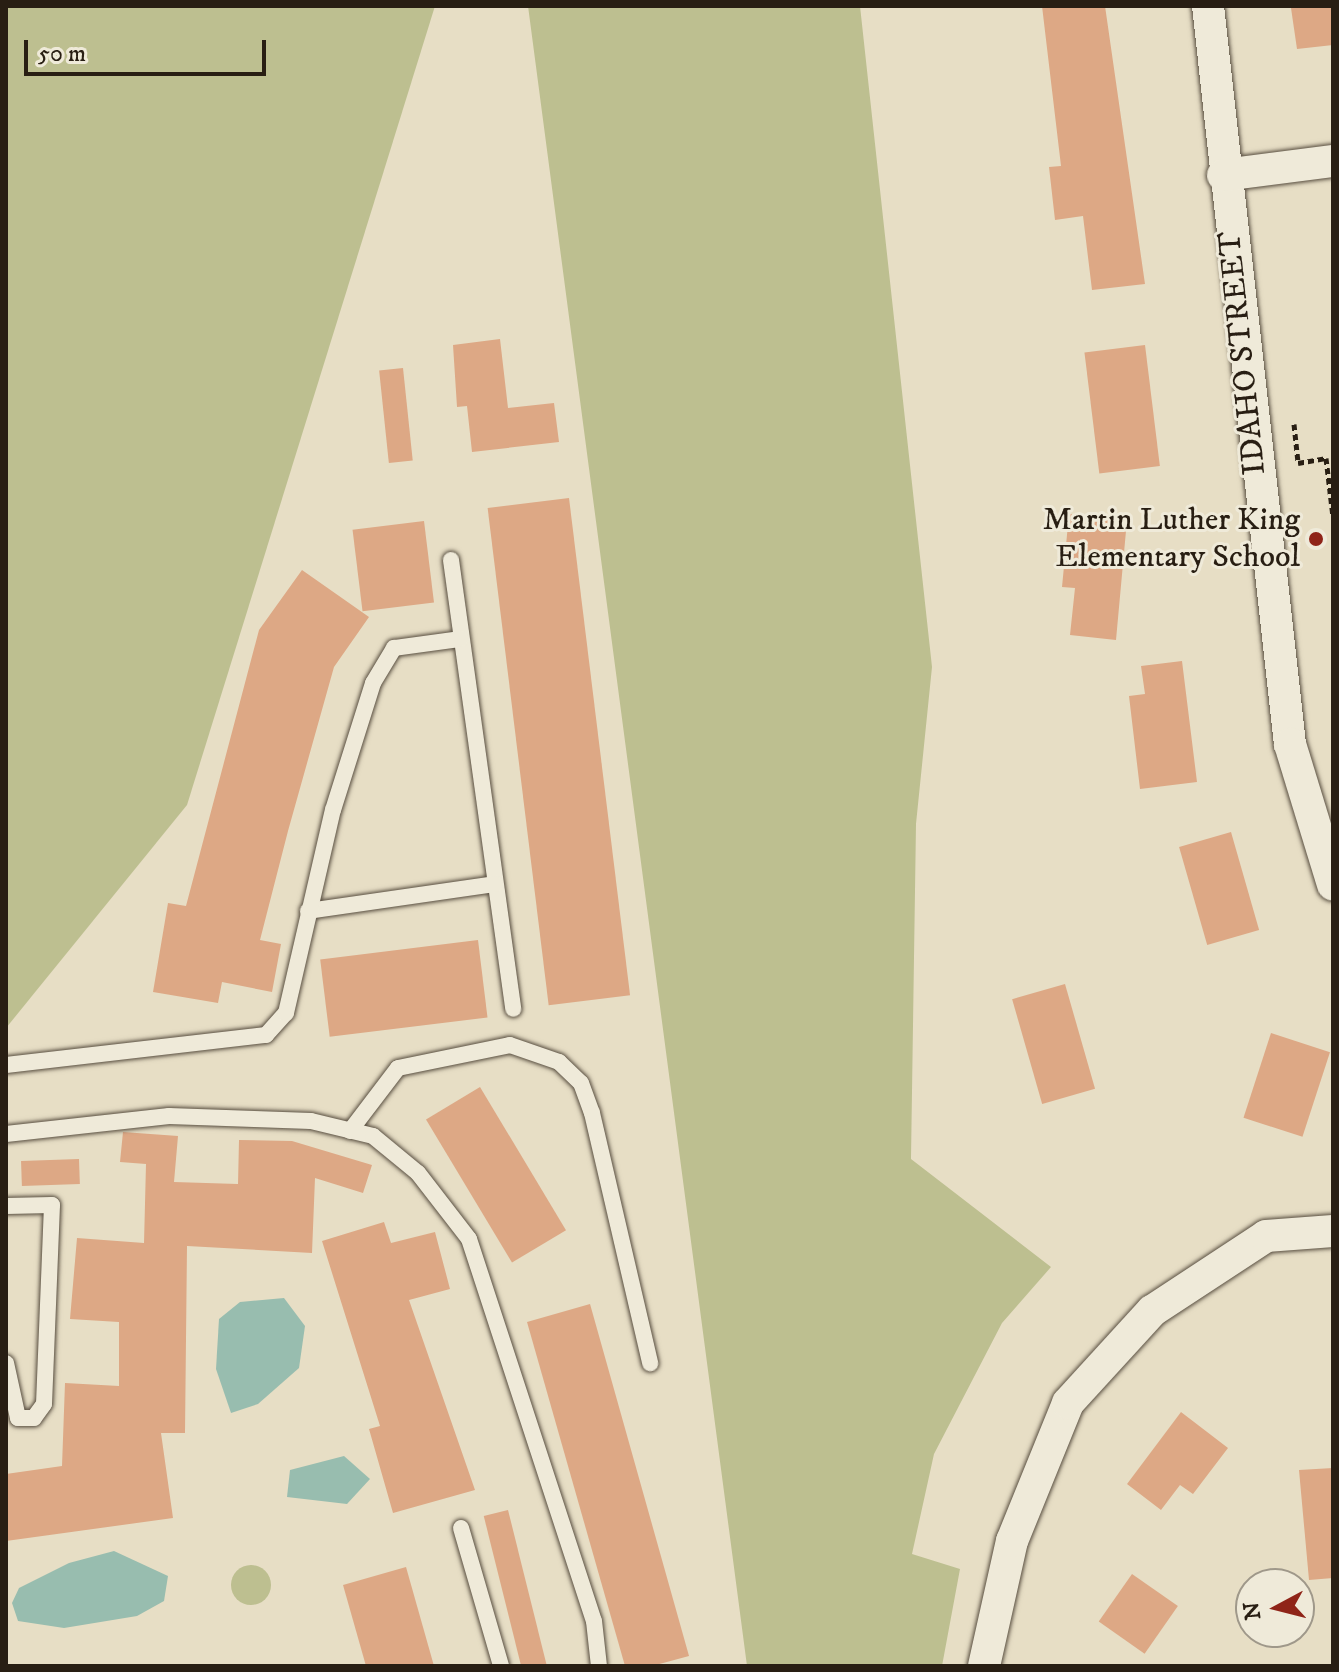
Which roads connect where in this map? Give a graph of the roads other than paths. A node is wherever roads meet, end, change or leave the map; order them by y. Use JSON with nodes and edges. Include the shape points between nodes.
{"nodes":[{"id":1,"x":1208,"y":6,"type":"edge"},
{"id":2,"x":1333,"y":161,"type":"edge"},
{"id":3,"x":1223,"y":175,"type":"junction"},
{"id":4,"x":451,"y":560,"type":"dead end"},
{"id":5,"x":460,"y":639,"type":"junction"},
{"id":6,"x":495,"y":884,"type":"junction"},
{"id":7,"x":1333,"y":885,"type":"edge"},
{"id":8,"x":308,"y":911,"type":"junction"},
{"id":9,"x":513,"y":1009,"type":"dead end"},
{"id":10,"x":6,"y":1065,"type":"edge"},
{"id":11,"x":350,"y":1131,"type":"junction"},
{"id":12,"x":6,"y":1134,"type":"edge"},
{"id":13,"x":6,"y":1206,"type":"edge"},
{"id":14,"x":1333,"y":1231,"type":"edge"},
{"id":15,"x":6,"y":1363,"type":"edge"},
{"id":16,"x":650,"y":1363,"type":"dead end"},
{"id":17,"x":461,"y":1528,"type":"dead end"},
{"id":18,"x":501,"y":1666,"type":"edge"},
{"id":19,"x":599,"y":1666,"type":"edge"},
{"id":20,"x":984,"y":1666,"type":"edge"}],
"edges":[{"from":1,"to":3,"type":"street","name":"IDAHO STREET"},
{"from":2,"to":3,"type":"street"},
{"from":3,"to":7,"type":"street","name":"IDAHO STREET","via":[[1290,744]]},
{"from":4,"to":5,"type":"lane"},
{"from":5,"to":6,"type":"lane"},
{"from":5,"to":8,"type":"lane","via":[[394,648],[373,683]]},
{"from":6,"to":8,"type":"lane"},
{"from":6,"to":9,"type":"lane"},
{"from":8,"to":10,"type":"lane","via":[[286,1013],[266,1035]]},
{"from":11,"to":12,"type":"lane","via":[[311,1121],[169,1116]]},
{"from":11,"to":16,"type":"lane","via":[[376,1087],[398,1068],[510,1045],[559,1062],[581,1083],[592,1113]]},
{"from":11,"to":19,"type":"lane","via":[[373,1136],[418,1173],[469,1239],[594,1621]]},
{"from":13,"to":15,"type":"lane","via":[[52,1205],[44,1404],[34,1418],[18,1418]]},
{"from":14,"to":20,"type":"street","via":[[1266,1236],[1152,1311],[1068,1403],[1012,1541]]},
{"from":17,"to":18,"type":"lane"}]}
